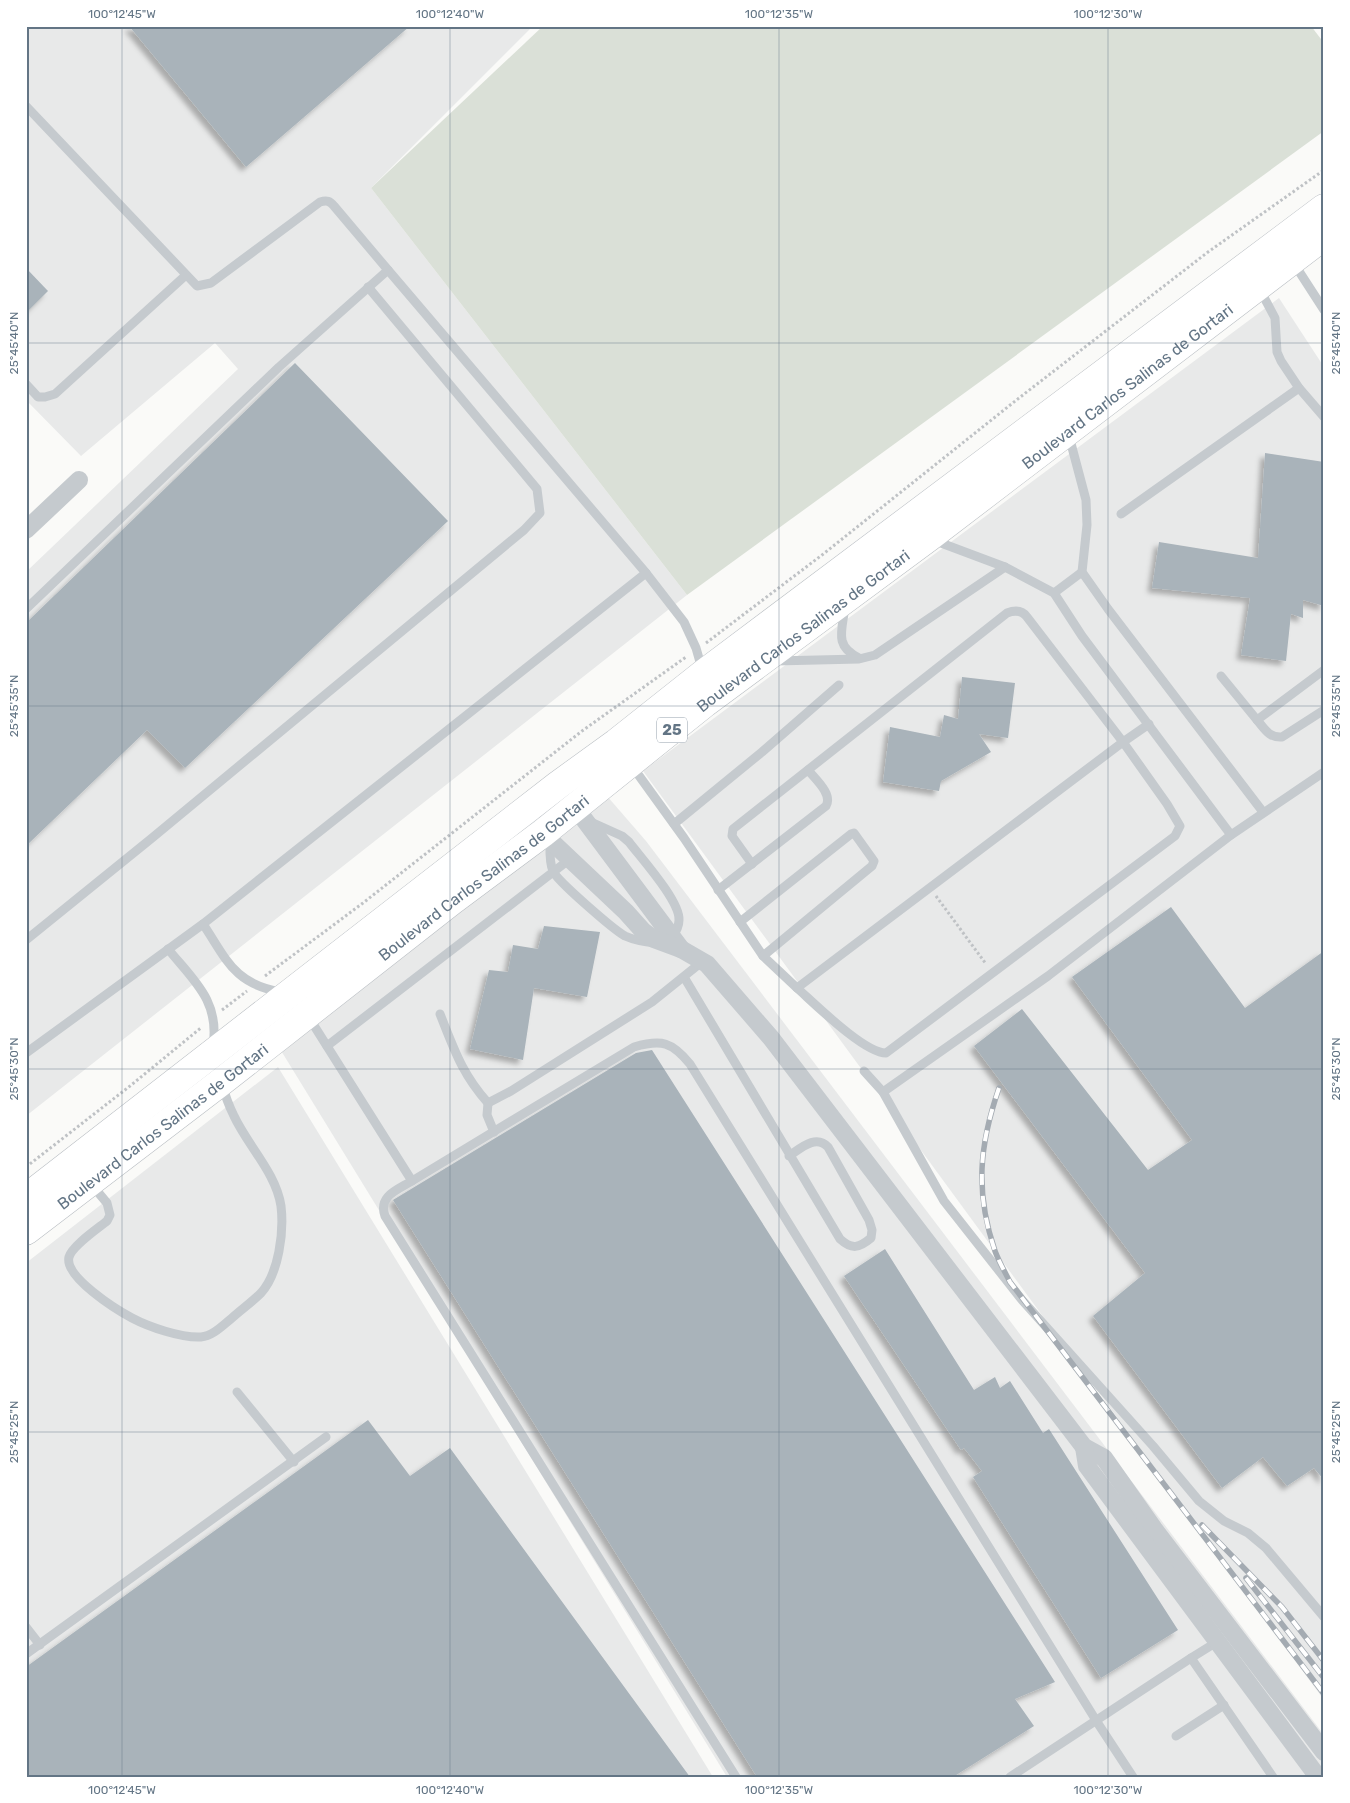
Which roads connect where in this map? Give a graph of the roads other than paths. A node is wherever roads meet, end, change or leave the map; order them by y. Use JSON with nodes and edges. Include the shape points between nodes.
{"nodes":[{"id":1,"x":26,"y":106,"type":"edge"},
{"id":2,"x":1324,"y":208,"type":"edge"},
{"id":3,"x":1324,"y":236,"type":"edge"},
{"id":4,"x":1292,"y":260,"type":"junction"},
{"id":5,"x":388,"y":270,"type":"junction"},
{"id":6,"x":186,"y":275,"type":"junction"},
{"id":7,"x":1258,"y":286,"type":"junction"},
{"id":8,"x":368,"y":287,"type":"junction"},
{"id":9,"x":1324,"y":310,"type":"edge"},
{"id":10,"x":26,"y":384,"type":"edge"},
{"id":11,"x":1299,"y":388,"type":"junction"},
{"id":12,"x":1324,"y":417,"type":"edge"},
{"id":13,"x":1068,"y":432,"type":"junction"},
{"id":14,"x":79,"y":480,"type":"dead end"},
{"id":15,"x":1121,"y":514,"type":"dead end"},
{"id":16,"x":26,"y":530,"type":"edge"},
{"id":17,"x":928,"y":538,"type":"junction"},
{"id":18,"x":1005,"y":567,"type":"junction"},
{"id":19,"x":1082,"y":572,"type":"junction"},
{"id":20,"x":646,"y":573,"type":"junction"},
{"id":21,"x":1054,"y":593,"type":"junction"},
{"id":22,"x":846,"y":599,"type":"junction"},
{"id":23,"x":26,"y":609,"type":"edge"},
{"id":24,"x":859,"y":659,"type":"junction"},
{"id":25,"x":700,"y":662,"type":"junction"},
{"id":26,"x":763,"y":662,"type":"junction"},
{"id":27,"x":1324,"y":670,"type":"edge"},
{"id":28,"x":1222,"y":676,"type":"dead end"},
{"id":29,"x":839,"y":685,"type":"dead end"},
{"id":30,"x":1324,"y":710,"type":"edge"},
{"id":31,"x":1257,"y":720,"type":"junction"},
{"id":32,"x":1149,"y":724,"type":"junction"},
{"id":33,"x":1123,"y":742,"type":"junction"},
{"id":34,"x":623,"y":754,"type":"junction"},
{"id":35,"x":808,"y":770,"type":"junction"},
{"id":36,"x":1324,"y":772,"type":"edge"},
{"id":37,"x":558,"y":785,"type":"junction"},
{"id":38,"x":1263,"y":812,"type":"junction"},
{"id":39,"x":581,"y":813,"type":"junction"},
{"id":40,"x":522,"y":814,"type":"junction"},
{"id":41,"x":674,"y":824,"type":"junction"},
{"id":42,"x":1231,"y":835,"type":"junction"},
{"id":43,"x":622,"y":836,"type":"junction"},
{"id":44,"x":546,"y":837,"type":"junction"},
{"id":45,"x":607,"y":848,"type":"junction"},
{"id":46,"x":570,"y":859,"type":"junction"},
{"id":47,"x":752,"y":864,"type":"junction"},
{"id":48,"x":553,"y":873,"type":"junction"},
{"id":49,"x":627,"y":874,"type":"junction"},
{"id":50,"x":718,"y":890,"type":"junction"},
{"id":51,"x":606,"y":893,"type":"junction"},
{"id":52,"x":740,"y":922,"type":"junction"},
{"id":53,"x":202,"y":924,"type":"junction"},
{"id":54,"x":26,"y":940,"type":"edge"},
{"id":55,"x":673,"y":943,"type":"junction"},
{"id":56,"x":168,"y":949,"type":"junction"},
{"id":57,"x":763,"y":956,"type":"junction"},
{"id":58,"x":703,"y":961,"type":"junction"},
{"id":59,"x":684,"y":977,"type":"junction"},
{"id":60,"x":797,"y":988,"type":"junction"},
{"id":61,"x":288,"y":994,"type":"junction"},
{"id":62,"x":306,"y":1014,"type":"junction"},
{"id":63,"x":440,"y":1014,"type":"dead end"},
{"id":64,"x":326,"y":1046,"type":"junction"},
{"id":65,"x":26,"y":1053,"type":"edge"},
{"id":66,"x":212,"y":1054,"type":"junction"},
{"id":67,"x":864,"y":1071,"type":"dead end"},
{"id":68,"x":222,"y":1082,"type":"junction"},
{"id":69,"x":883,"y":1092,"type":"junction"},
{"id":70,"x":488,"y":1103,"type":"junction"},
{"id":71,"x":494,"y":1132,"type":"junction"},
{"id":72,"x":789,"y":1156,"type":"junction"},
{"id":73,"x":81,"y":1172,"type":"junction"},
{"id":74,"x":412,"y":1181,"type":"junction"},
{"id":75,"x":31,"y":1212,"type":"edge"},
{"id":76,"x":237,"y":1392,"type":"dead end"},
{"id":77,"x":326,"y":1437,"type":"dead end"},
{"id":78,"x":1084,"y":1447,"type":"junction"},
{"id":79,"x":294,"y":1462,"type":"junction"},
{"id":80,"x":1324,"y":1618,"type":"edge"},
{"id":81,"x":26,"y":1627,"type":"edge"},
{"id":82,"x":1233,"y":1632,"type":"junction"},
{"id":83,"x":1216,"y":1642,"type":"junction"},
{"id":84,"x":40,"y":1645,"type":"junction"},
{"id":85,"x":26,"y":1654,"type":"edge"},
{"id":86,"x":1191,"y":1658,"type":"junction"},
{"id":87,"x":1224,"y":1705,"type":"junction"},
{"id":88,"x":1097,"y":1722,"type":"junction"},
{"id":89,"x":1176,"y":1736,"type":"dead end"},
{"id":90,"x":1324,"y":1752,"type":"edge"},
{"id":91,"x":736,"y":1777,"type":"edge"},
{"id":92,"x":1010,"y":1777,"type":"edge"},
{"id":93,"x":1133,"y":1777,"type":"edge"},
{"id":94,"x":1273,"y":1777,"type":"edge"},
{"id":95,"x":1318,"y":1777,"type":"edge"}],
"edges":[{"from":1,"to":6,"type":"lane"},
{"from":2,"to":25,"type":"main road","name":"Boulevard Carlos Salinas de Gortari","number":"25"},
{"from":3,"to":4,"type":"main road","name":"Boulevard Carlos Salinas de Gortari","number":"25"},
{"from":4,"to":7,"type":"main road","name":"Boulevard Carlos Salinas de Gortari","number":"25"},
{"from":4,"to":9,"type":"lane"},
{"from":5,"to":6,"type":"lane","via":[[334,206],[326,201],[320,202],[211,284],[197,286]]},
{"from":5,"to":8,"type":"lane"},
{"from":5,"to":20,"type":"lane"},
{"from":6,"to":10,"type":"lane","via":[[55,394],[38,397]]},
{"from":7,"to":11,"type":"lane","via":[[1275,318],[1277,352]]},
{"from":7,"to":13,"type":"main road","name":"Boulevard Carlos Salinas de Gortari","number":"25"},
{"from":8,"to":23,"type":"lane","via":[[279,367]]},
{"from":8,"to":54,"type":"lane","via":[[537,489],[540,513],[524,530]]},
{"from":11,"to":12,"type":"lane"},
{"from":11,"to":15,"type":"lane"},
{"from":13,"to":17,"type":"main road","name":"Boulevard Carlos Salinas de Gortari","number":"25"},
{"from":13,"to":19,"type":"lane","via":[[1086,500]]},
{"from":14,"to":16,"type":"street"},
{"from":17,"to":18,"type":"lane"},
{"from":17,"to":22,"type":"main road","name":"Boulevard Carlos Salinas de Gortari","number":"25"},
{"from":18,"to":21,"type":"lane"},
{"from":18,"to":24,"type":"lane","via":[[894,644],[875,655]]},
{"from":19,"to":21,"type":"lane"},
{"from":19,"to":38,"type":"lane"},
{"from":20,"to":25,"type":"lane","via":[[684,622]]},
{"from":20,"to":53,"type":"lane"},
{"from":21,"to":32,"type":"lane","via":[[1082,636]]},
{"from":22,"to":24,"type":"lane","via":[[842,642],[850,654]]},
{"from":22,"to":26,"type":"main road","name":"Boulevard Carlos Salinas de Gortari","number":"25"},
{"from":24,"to":26,"type":"lane"},
{"from":25,"to":34,"type":"main road","name":"Boulevard Carlos Salinas de Gortari","number":"25"},
{"from":26,"to":34,"type":"main road","name":"Boulevard Carlos Salinas de Gortari","number":"25"},
{"from":27,"to":31,"type":"lane"},
{"from":28,"to":31,"type":"lane"},
{"from":29,"to":41,"type":"lane"},
{"from":30,"to":31,"type":"lane","via":[[1282,737],[1270,736]]},
{"from":32,"to":33,"type":"lane"},
{"from":32,"to":42,"type":"lane"},
{"from":33,"to":35,"type":"lane","via":[[1028,617],[1021,611],[1013,611]]},
{"from":33,"to":60,"type":"lane"},
{"from":33,"to":60,"type":"lane","via":[[1178,821],[1180,826],[1175,836],[886,1053],[880,1053],[857,1039]]},
{"from":34,"to":37,"type":"main road","name":"Boulevard Carlos Salinas de Gortari","number":"25"},
{"from":34,"to":39,"type":"main road","name":"Boulevard Carlos Salinas de Gortari","number":"25"},
{"from":34,"to":41,"type":"lane"},
{"from":35,"to":47,"type":"lane","via":[[826,794],[828,803]]},
{"from":35,"to":47,"type":"lane","via":[[732,831],[732,836]]},
{"from":36,"to":38,"type":"lane"},
{"from":37,"to":39,"type":"street"},
{"from":37,"to":40,"type":"main road","name":"Boulevard Carlos Salinas de Gortari","number":"25"},
{"from":38,"to":42,"type":"lane"},
{"from":39,"to":43,"type":"lane"},
{"from":39,"to":44,"type":"main road","name":"Boulevard Carlos Salinas de Gortari","number":"25"},
{"from":39,"to":45,"type":"street"},
{"from":40,"to":44,"type":"street"},
{"from":40,"to":61,"type":"main road","name":"Boulevard Carlos Salinas de Gortari","number":"25"},
{"from":41,"to":50,"type":"lane"},
{"from":42,"to":69,"type":"lane","via":[[1048,976]]},
{"from":43,"to":45,"type":"lane"},
{"from":43,"to":55,"type":"lane","via":[[675,903],[680,919]]},
{"from":44,"to":46,"type":"street"},
{"from":44,"to":48,"type":"lane"},
{"from":44,"to":62,"type":"main road","name":"Boulevard Carlos Salinas de Gortari","number":"25"},
{"from":45,"to":49,"type":"street"},
{"from":46,"to":48,"type":"lane"},
{"from":46,"to":51,"type":"street"},
{"from":47,"to":50,"type":"lane"},
{"from":48,"to":55,"type":"lane","via":[[605,922],[624,935],[640,941]]},
{"from":48,"to":64,"type":"lane"},
{"from":49,"to":51,"type":"street"},
{"from":49,"to":55,"type":"street"},
{"from":50,"to":52,"type":"lane"},
{"from":51,"to":55,"type":"street","via":[[643,931]]},
{"from":52,"to":57,"type":"lane"},
{"from":52,"to":57,"type":"lane","via":[[851,834],[872,856],[872,866]]},
{"from":53,"to":56,"type":"lane"},
{"from":53,"to":61,"type":"lane","via":[[235,972],[255,985]]},
{"from":55,"to":58,"type":"street"},
{"from":56,"to":65,"type":"lane"},
{"from":56,"to":66,"type":"lane","via":[[204,993],[215,1031]]},
{"from":57,"to":60,"type":"lane"},
{"from":58,"to":59,"type":"lane"},
{"from":58,"to":78,"type":"street","via":[[771,1038]]},
{"from":59,"to":70,"type":"lane","via":[[652,1002]]},
{"from":59,"to":72,"type":"lane"},
{"from":61,"to":66,"type":"main road","name":"Boulevard Carlos Salinas de Gortari","number":"25"},
{"from":62,"to":64,"type":"lane"},
{"from":62,"to":68,"type":"main road","name":"Boulevard Carlos Salinas de Gortari","number":"25"},
{"from":63,"to":70,"type":"lane","via":[[462,1068]]},
{"from":64,"to":74,"type":"lane"},
{"from":66,"to":73,"type":"main road","name":"Boulevard Carlos Salinas de Gortari","number":"25"},
{"from":67,"to":69,"type":"lane"},
{"from":68,"to":73,"type":"main road","name":"Boulevard Carlos Salinas de Gortari","number":"25"},
{"from":68,"to":73,"type":"lane","via":[[234,1117],[276,1190],[281,1206],[281,1223],[279,1252],[272,1277],[262,1292],[216,1331],[202,1337],[188,1336],[132,1318],[91,1291],[74,1273],[69,1256],[110,1215],[108,1203]]},
{"from":69,"to":80,"type":"lane","via":[[944,1201],[1022,1300],[1199,1501],[1266,1548]]},
{"from":70,"to":71,"type":"lane","via":[[487,1115]]},
{"from":71,"to":74,"type":"lane"},
{"from":71,"to":88,"type":"lane","via":[[634,1047],[651,1042],[667,1043],[681,1053]]},
{"from":72,"to":72,"type":"lane","via":[[840,1239],[856,1247],[871,1238],[869,1220],[824,1142],[810,1143]]},
{"from":73,"to":75,"type":"main road","name":"Boulevard Carlos Salinas de Gortari","number":"25"},
{"from":74,"to":91,"type":"lane","via":[[391,1193],[384,1202],[385,1216]]},
{"from":76,"to":79,"type":"lane"},
{"from":77,"to":79,"type":"lane"},
{"from":78,"to":82,"type":"street","via":[[1104,1458]]},
{"from":78,"to":83,"type":"street","via":[[1087,1466]]},
{"from":79,"to":84,"type":"lane"},
{"from":81,"to":84,"type":"lane"},
{"from":82,"to":83,"type":"lane"},
{"from":82,"to":90,"type":"street"},
{"from":83,"to":86,"type":"lane"},
{"from":83,"to":95,"type":"street"},
{"from":84,"to":85,"type":"lane"},
{"from":86,"to":87,"type":"lane"},
{"from":86,"to":88,"type":"lane"},
{"from":87,"to":89,"type":"lane"},
{"from":87,"to":94,"type":"lane"},
{"from":88,"to":92,"type":"lane"},
{"from":88,"to":93,"type":"lane"}]}
